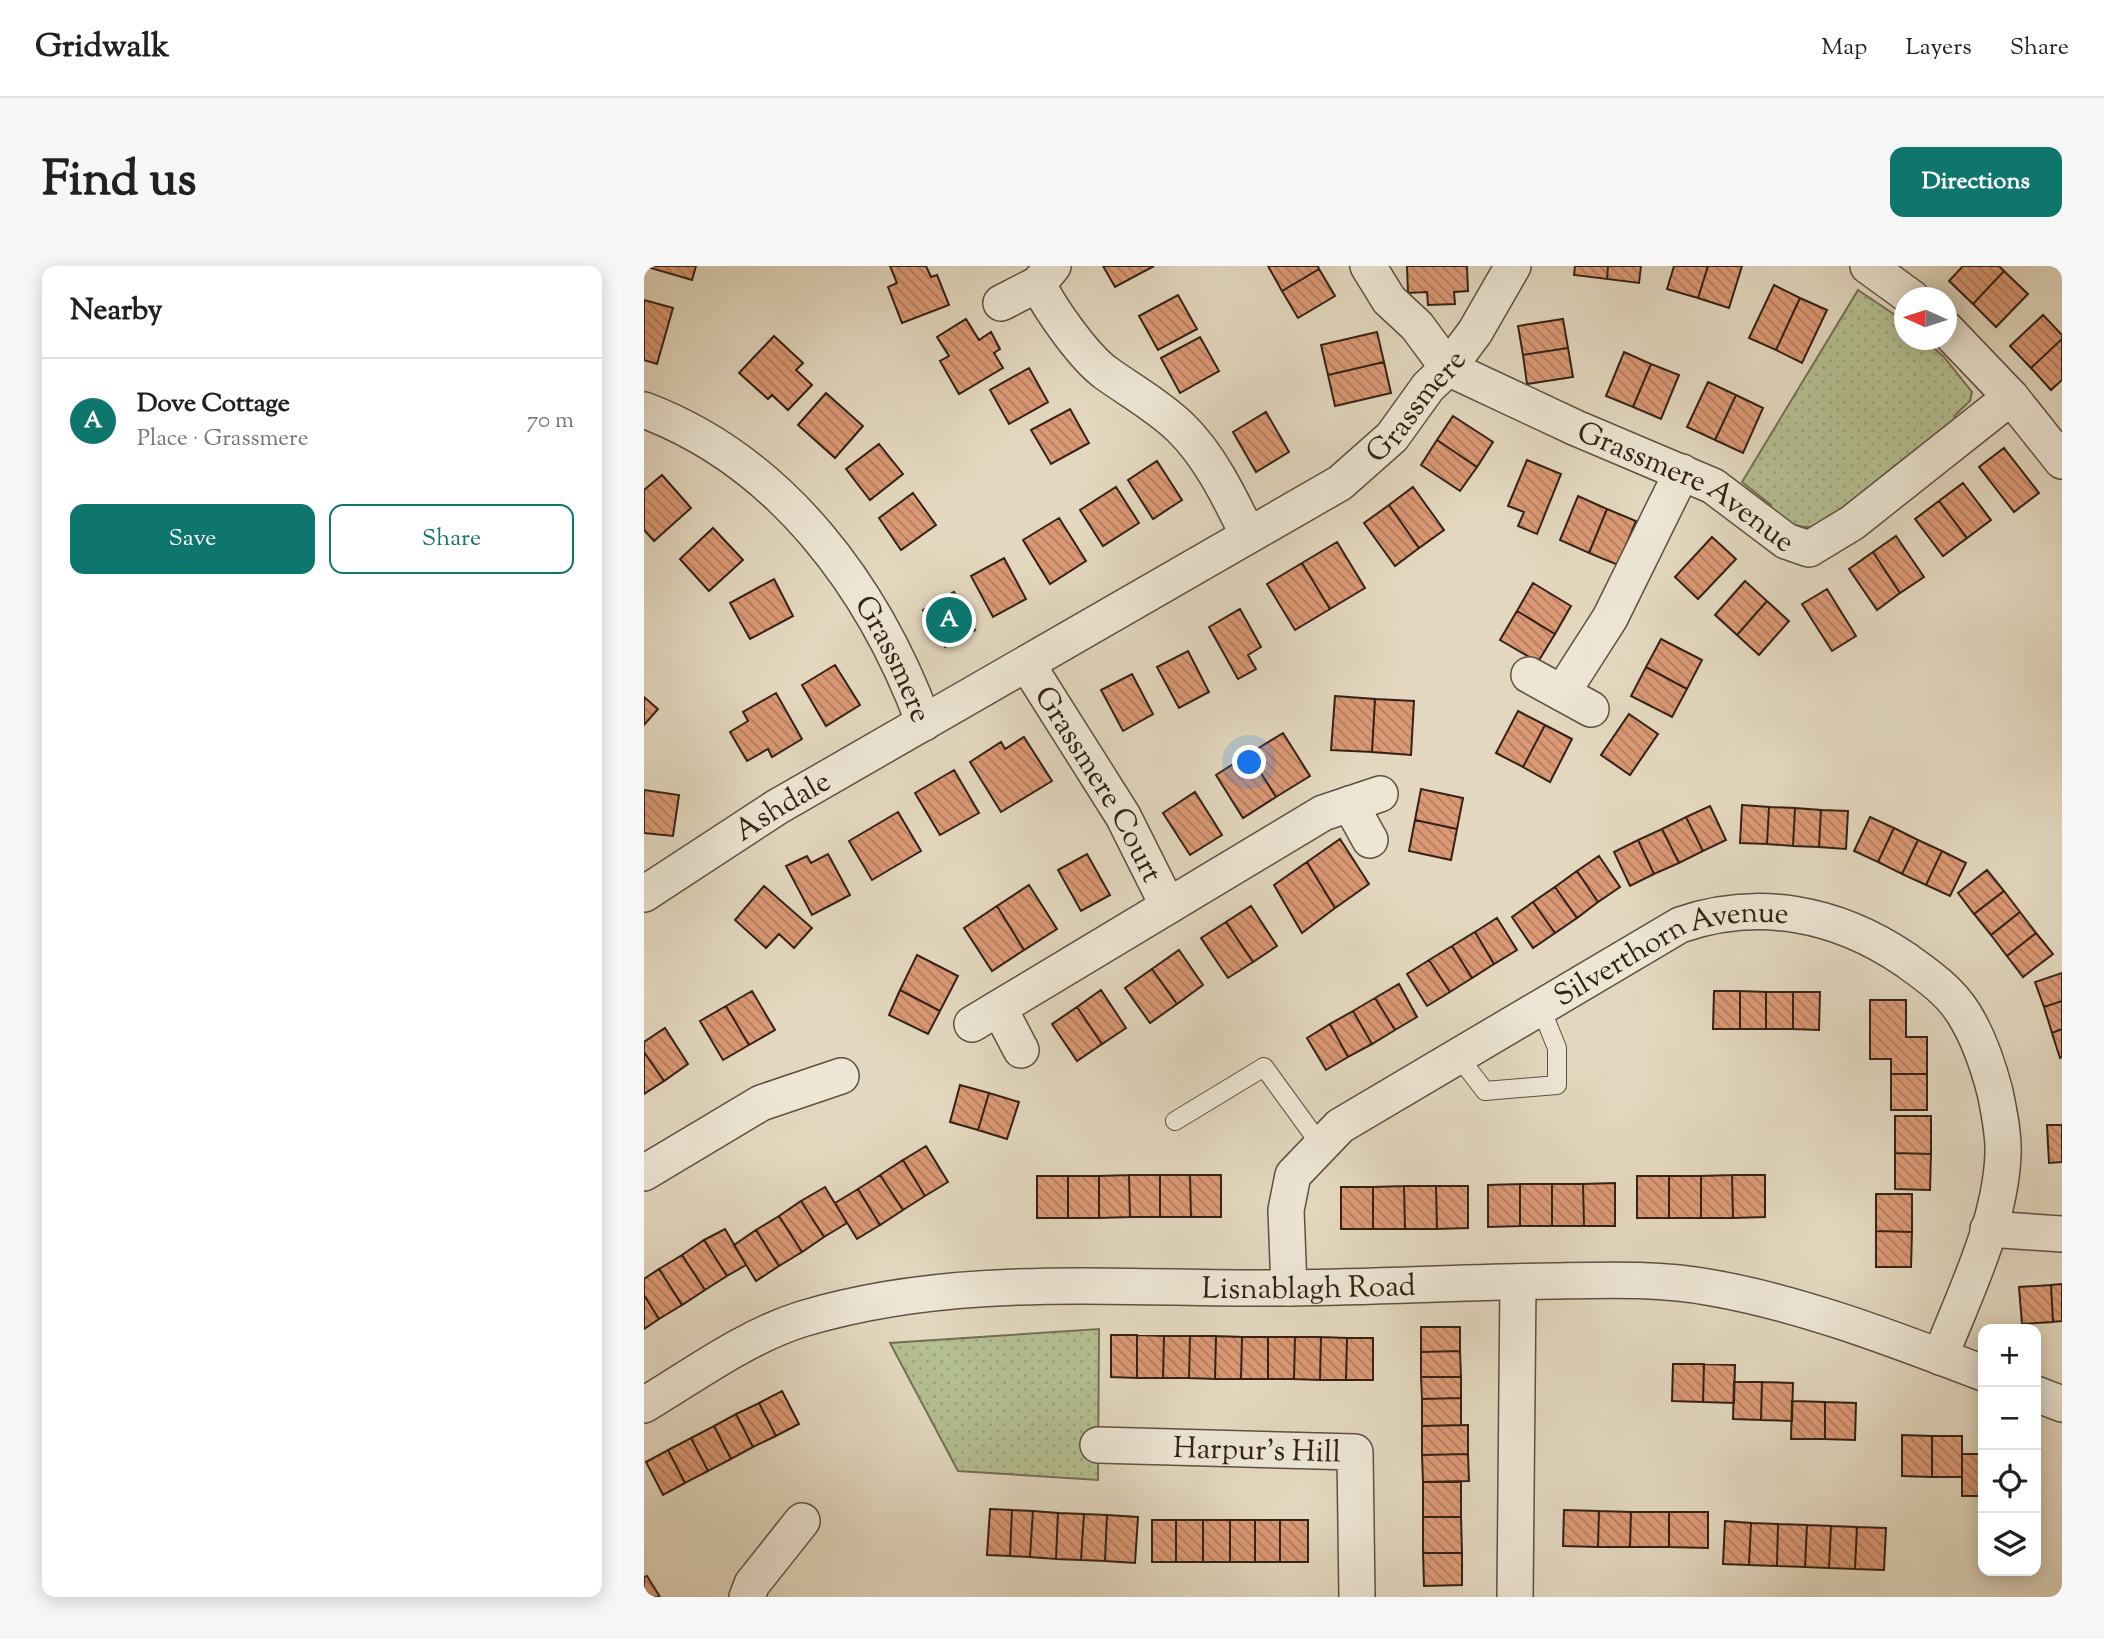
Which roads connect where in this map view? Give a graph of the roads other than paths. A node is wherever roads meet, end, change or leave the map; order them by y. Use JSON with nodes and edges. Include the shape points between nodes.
{"nodes":[{"id":1,"x":1368,"y":266,"type":"edge"},
{"id":2,"x":1513,"y":266,"type":"edge"},
{"id":3,"x":1868,"y":266,"type":"edge"},
{"id":4,"x":1046,"y":275,"type":"edge"},
{"id":5,"x":1897,"y":287,"type":"edge"},
{"id":6,"x":1001,"y":303,"type":"dead end"},
{"id":7,"x":1957,"y":339,"type":"edge"},
{"id":8,"x":1448,"y":368,"type":"junction"},
{"id":9,"x":2011,"y":397,"type":"junction"},
{"id":10,"x":644,"y":410,"type":"edge"},
{"id":11,"x":2062,"y":461,"type":"edge"},
{"id":12,"x":1682,"y":472,"type":"junction"},
{"id":13,"x":1248,"y":536,"type":"junction"},
{"id":14,"x":1027,"y":664,"type":"junction"},
{"id":15,"x":1529,"y":675,"type":"dead end"},
{"id":16,"x":924,"y":723,"type":"junction"},
{"id":17,"x":1370,"y":840,"type":"dead end"},
{"id":18,"x":644,"y":894,"type":"edge"},
{"id":19,"x":1168,"y":906,"type":"junction"},
{"id":20,"x":1540,"y":1006,"type":"junction"},
{"id":21,"x":1021,"y":1050,"type":"dead end"},
{"id":22,"x":1458,"y":1056,"type":"junction"},
{"id":23,"x":841,"y":1076,"type":"dead end"},
{"id":24,"x":1175,"y":1121,"type":"dead end"},
{"id":25,"x":1320,"y":1144,"type":"junction"},
{"id":26,"x":644,"y":1173,"type":"edge"},
{"id":27,"x":1988,"y":1228,"type":"junction"},
{"id":28,"x":2062,"y":1234,"type":"edge"},
{"id":29,"x":1518,"y":1282,"type":"junction"},
{"id":30,"x":1289,"y":1288,"type":"junction"},
{"id":31,"x":1940,"y":1357,"type":"junction"},
{"id":32,"x":1978,"y":1371,"type":"edge"},
{"id":33,"x":2041,"y":1396,"type":"edge"},
{"id":34,"x":2062,"y":1404,"type":"edge"},
{"id":35,"x":644,"y":1405,"type":"edge"},
{"id":36,"x":1098,"y":1445,"type":"dead end"},
{"id":37,"x":802,"y":1521,"type":"dead end"},
{"id":38,"x":747,"y":1597,"type":"edge"},
{"id":39,"x":1357,"y":1597,"type":"edge"},
{"id":40,"x":1515,"y":1597,"type":"edge"}],
"edges":[{"from":1,"to":8,"type":"street","via":[[1389,300],[1417,326]]},
{"from":2,"to":8,"type":"street","name":"Grassmere"},
{"from":3,"to":5,"type":"street"},
{"from":4,"to":6,"type":"street"},
{"from":4,"to":13,"type":"street","via":[[1047,302],[1103,372],[1150,401],[1181,428],[1229,495]]},
{"from":7,"to":9,"type":"street"},
{"from":8,"to":12,"type":"street","name":"Grassmere Avenue"},
{"from":8,"to":13,"type":"street","name":"Grassmere","via":[[1428,387],[1392,437],[1340,483]]},
{"from":9,"to":11,"type":"street"},
{"from":9,"to":12,"type":"street","name":"Grassmere Avenue","via":[[1852,523],[1809,549],[1786,541],[1713,486]]},
{"from":10,"to":16,"type":"street","name":"Grassmere","via":[[720,446],[781,494],[813,528],[880,632]]},
{"from":12,"to":15,"type":"street","via":[[1610,618],[1576,701]]},
{"from":13,"to":14,"type":"street","name":"Grassmere"},
{"from":14,"to":16,"type":"street","name":"Grassmere"},
{"from":14,"to":19,"type":"street","name":"Grassmere Court","via":[[1123,816]]},
{"from":16,"to":18,"type":"street","name":"Ashdale","via":[[777,807]]},
{"from":17,"to":19,"type":"street","name":"Grassmere Court","via":[[1365,799],[1322,813]]},
{"from":19,"to":21,"type":"street","name":"Grassmere Court","via":[[986,1016]]},
{"from":20,"to":22,"type":"street","name":"Silverthorn Avenue"},
{"from":20,"to":22,"type":"lane","via":[[1557,1048],[1557,1085],[1485,1091]]},
{"from":20,"to":27,"type":"street","name":"Silverthorn Avenue","via":[[1657,937],[1712,914],[1773,910],[1824,918],[1881,943],[1946,992],[1964,1013],[1987,1062],[2000,1113],[2004,1154]]},
{"from":22,"to":25,"type":"street","name":"Silverthorn Avenue","via":[[1340,1126]]},
{"from":23,"to":26,"type":"street","via":[[761,1103]]},
{"from":24,"to":25,"type":"lane","via":[[1264,1067]]},
{"from":25,"to":30,"type":"street","name":"Silverthorn Avenue","via":[[1293,1175],[1286,1210]]},
{"from":27,"to":28,"type":"street"},
{"from":27,"to":31,"type":"street","name":"Silverthorn Avenue"},
{"from":29,"to":30,"type":"street","name":"Lisnablagh Road"},
{"from":29,"to":31,"type":"street","name":"Lisnablagh Road","via":[[1626,1280],[1710,1287],[1759,1298]]},
{"from":29,"to":40,"type":"street"},
{"from":30,"to":35,"type":"street","name":"Lisnablagh Road","via":[[1073,1285],[949,1292],[864,1304],[800,1320],[753,1339]]},
{"from":31,"to":32,"type":"street","name":"Lisnablagh Road"},
{"from":33,"to":34,"type":"street"},
{"from":36,"to":39,"type":"street","name":"Harpur's Hill","via":[[1355,1452]]},
{"from":37,"to":38,"type":"street","via":[[752,1584]]}]}
